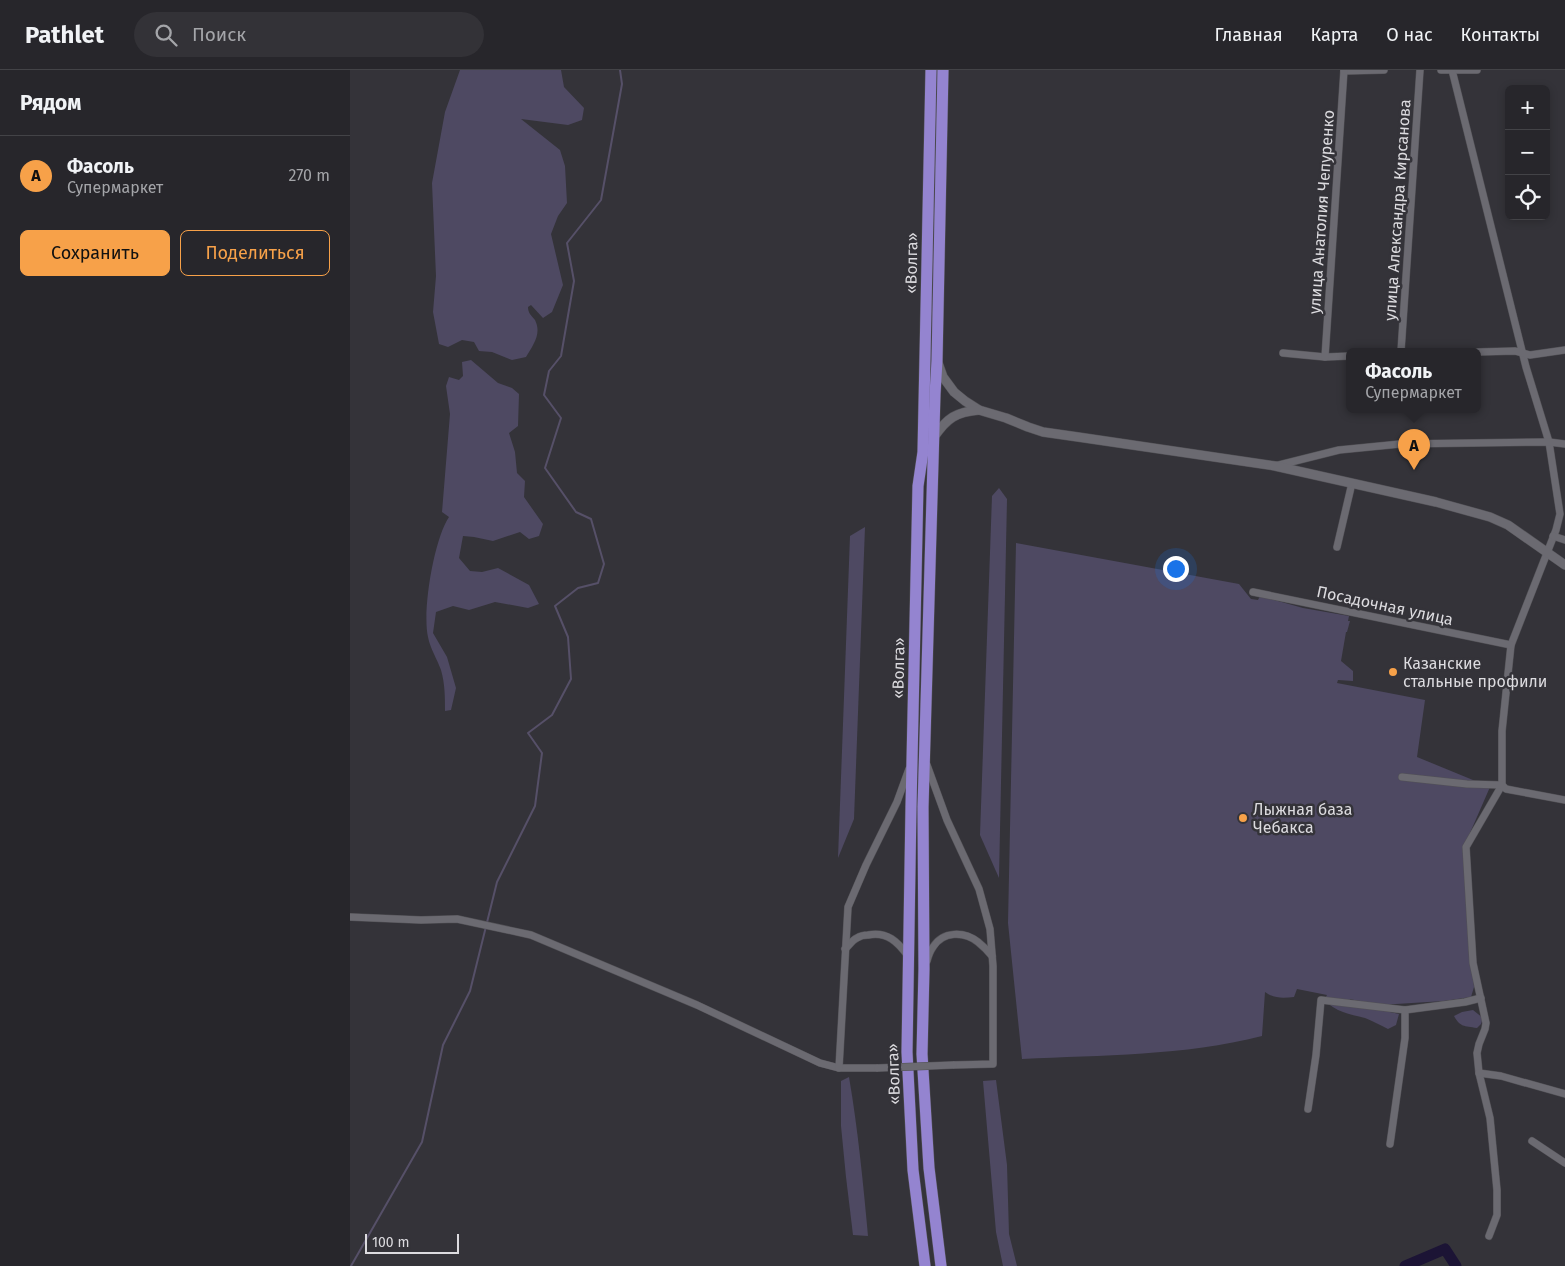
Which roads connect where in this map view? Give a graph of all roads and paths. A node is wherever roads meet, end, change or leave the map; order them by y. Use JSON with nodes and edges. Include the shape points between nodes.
{"nodes":[{"id":1,"x":931,"y":70,"type":"edge"},
{"id":2,"x":943,"y":70,"type":"edge"},
{"id":3,"x":1344,"y":70,"type":"edge"},
{"id":4,"x":1384,"y":70,"type":"edge"},
{"id":5,"x":1420,"y":70,"type":"edge"},
{"id":6,"x":1441,"y":70,"type":"edge"},
{"id":7,"x":1452,"y":70,"type":"edge"},
{"id":8,"x":1477,"y":70,"type":"edge"},
{"id":9,"x":1401,"y":348,"type":"edge"},
{"id":10,"x":1565,"y":350,"type":"edge"},
{"id":11,"x":1481,"y":352,"type":"edge"},
{"id":12,"x":1283,"y":353,"type":"dead end"},
{"id":13,"x":1522,"y":353,"type":"junction"},
{"id":14,"x":1325,"y":356,"type":"junction"},
{"id":15,"x":1346,"y":356,"type":"edge"},
{"id":16,"x":937,"y":361,"type":"junction"},
{"id":17,"x":978,"y":410,"type":"junction"},
{"id":18,"x":934,"y":437,"type":"junction"},
{"id":19,"x":1549,"y":442,"type":"junction"},
{"id":20,"x":1565,"y":444,"type":"edge"},
{"id":21,"x":1275,"y":466,"type":"junction"},
{"id":22,"x":1352,"y":483,"type":"junction"},
{"id":23,"x":1554,"y":536,"type":"junction"},
{"id":24,"x":1565,"y":540,"type":"edge"},
{"id":25,"x":1337,"y":547,"type":"dead end"},
{"id":26,"x":1547,"y":552,"type":"junction"},
{"id":27,"x":1565,"y":565,"type":"edge"},
{"id":28,"x":1253,"y":592,"type":"dead end"},
{"id":29,"x":1511,"y":645,"type":"junction"},
{"id":30,"x":912,"y":758,"type":"junction"},
{"id":31,"x":924,"y":759,"type":"junction"},
{"id":32,"x":1402,"y":777,"type":"dead end"},
{"id":33,"x":1502,"y":785,"type":"junction"},
{"id":34,"x":1565,"y":800,"type":"edge"},
{"id":35,"x":350,"y":917,"type":"edge"},
{"id":36,"x":845,"y":949,"type":"junction"},
{"id":37,"x":992,"y":956,"type":"junction"},
{"id":38,"x":909,"y":957,"type":"junction"},
{"id":39,"x":924,"y":969,"type":"junction"},
{"id":40,"x":1481,"y":998,"type":"junction"},
{"id":41,"x":1404,"y":1010,"type":"junction"},
{"id":42,"x":839,"y":1068,"type":"junction"},
{"id":43,"x":1479,"y":1073,"type":"junction"},
{"id":44,"x":1565,"y":1094,"type":"edge"},
{"id":45,"x":1308,"y":1109,"type":"dead end"},
{"id":46,"x":1532,"y":1140,"type":"dead end"},
{"id":47,"x":1390,"y":1144,"type":"dead end"},
{"id":48,"x":1565,"y":1164,"type":"edge"},
{"id":49,"x":1489,"y":1236,"type":"dead end"},
{"id":50,"x":925,"y":1266,"type":"edge"},
{"id":51,"x":941,"y":1266,"type":"edge"}],
"edges":[{"from":1,"to":30,"type":"highway","name":"«Волга»","via":[[923,452],[918,486]]},
{"from":2,"to":16,"type":"highway","name":"«Волга»"},
{"from":3,"to":4,"type":"street"},
{"from":3,"to":14,"type":"street","name":"улица Анатолия Чепуренко"},
{"from":5,"to":9,"type":"street","name":"улица Александра Кирсанова"},
{"from":6,"to":7,"type":"street"},
{"from":7,"to":8,"type":"street"},
{"from":7,"to":13,"type":"street"},
{"from":10,"to":13,"type":"street","via":[[1530,355]]},
{"from":11,"to":13,"type":"street"},
{"from":12,"to":14,"type":"street"},
{"from":13,"to":19,"type":"street"},
{"from":14,"to":15,"type":"street"},
{"from":16,"to":17,"type":"street","via":[[954,392]]},
{"from":16,"to":18,"type":"highway","name":"«Волга»"},
{"from":17,"to":18,"type":"street","via":[[953,416]]},
{"from":17,"to":21,"type":"street","via":[[1043,432]]},
{"from":18,"to":31,"type":"highway","name":"«Волга»"},
{"from":19,"to":20,"type":"street"},
{"from":19,"to":21,"type":"street","via":[[1400,444],[1339,450]]},
{"from":19,"to":23,"type":"street","via":[[1560,514]]},
{"from":21,"to":22,"type":"street"},
{"from":22,"to":25,"type":"street"},
{"from":22,"to":26,"type":"street","via":[[1490,517],[1508,525]]},
{"from":23,"to":24,"type":"street"},
{"from":23,"to":26,"type":"street"},
{"from":26,"to":27,"type":"street"},
{"from":26,"to":29,"type":"street"},
{"from":28,"to":29,"type":"street","name":"Посадочная улица"},
{"from":29,"to":33,"type":"street","via":[[1502,731]]},
{"from":30,"to":36,"type":"street","via":[[897,802],[848,907]]},
{"from":30,"to":38,"type":"highway","name":"«Волга»"},
{"from":31,"to":37,"type":"street","via":[[947,820],[979,889],[990,929]]},
{"from":31,"to":39,"type":"highway","name":"«Волга»"},
{"from":32,"to":33,"type":"street"},
{"from":33,"to":34,"type":"street","via":[[1506,790]]},
{"from":33,"to":40,"type":"street","via":[[1466,847],[1473,963]]},
{"from":35,"to":42,"type":"street","via":[[457,919],[531,935],[820,1063]]},
{"from":36,"to":38,"type":"street","via":[[857,937],[876,933],[893,940]]},
{"from":36,"to":42,"type":"street"},
{"from":37,"to":39,"type":"street","via":[[977,941],[964,934],[952,934],[938,940]]},
{"from":37,"to":42,"type":"street","bridge":true,"via":[[993,1064]]},
{"from":38,"to":50,"type":"highway","name":"«Волга»","via":[[907,1052],[913,1170]]},
{"from":39,"to":51,"type":"highway","name":"«Волга»","via":[[922,1054],[928,1168]]},
{"from":40,"to":41,"type":"street"},
{"from":40,"to":43,"type":"street","via":[[1486,1023],[1477,1053]]},
{"from":41,"to":45,"type":"street","via":[[1321,1000]]},
{"from":41,"to":47,"type":"street","via":[[1405,1038]]},
{"from":43,"to":44,"type":"street"},
{"from":43,"to":49,"type":"street","via":[[1490,1118],[1497,1190],[1497,1215]]},
{"from":46,"to":48,"type":"street"}]}
